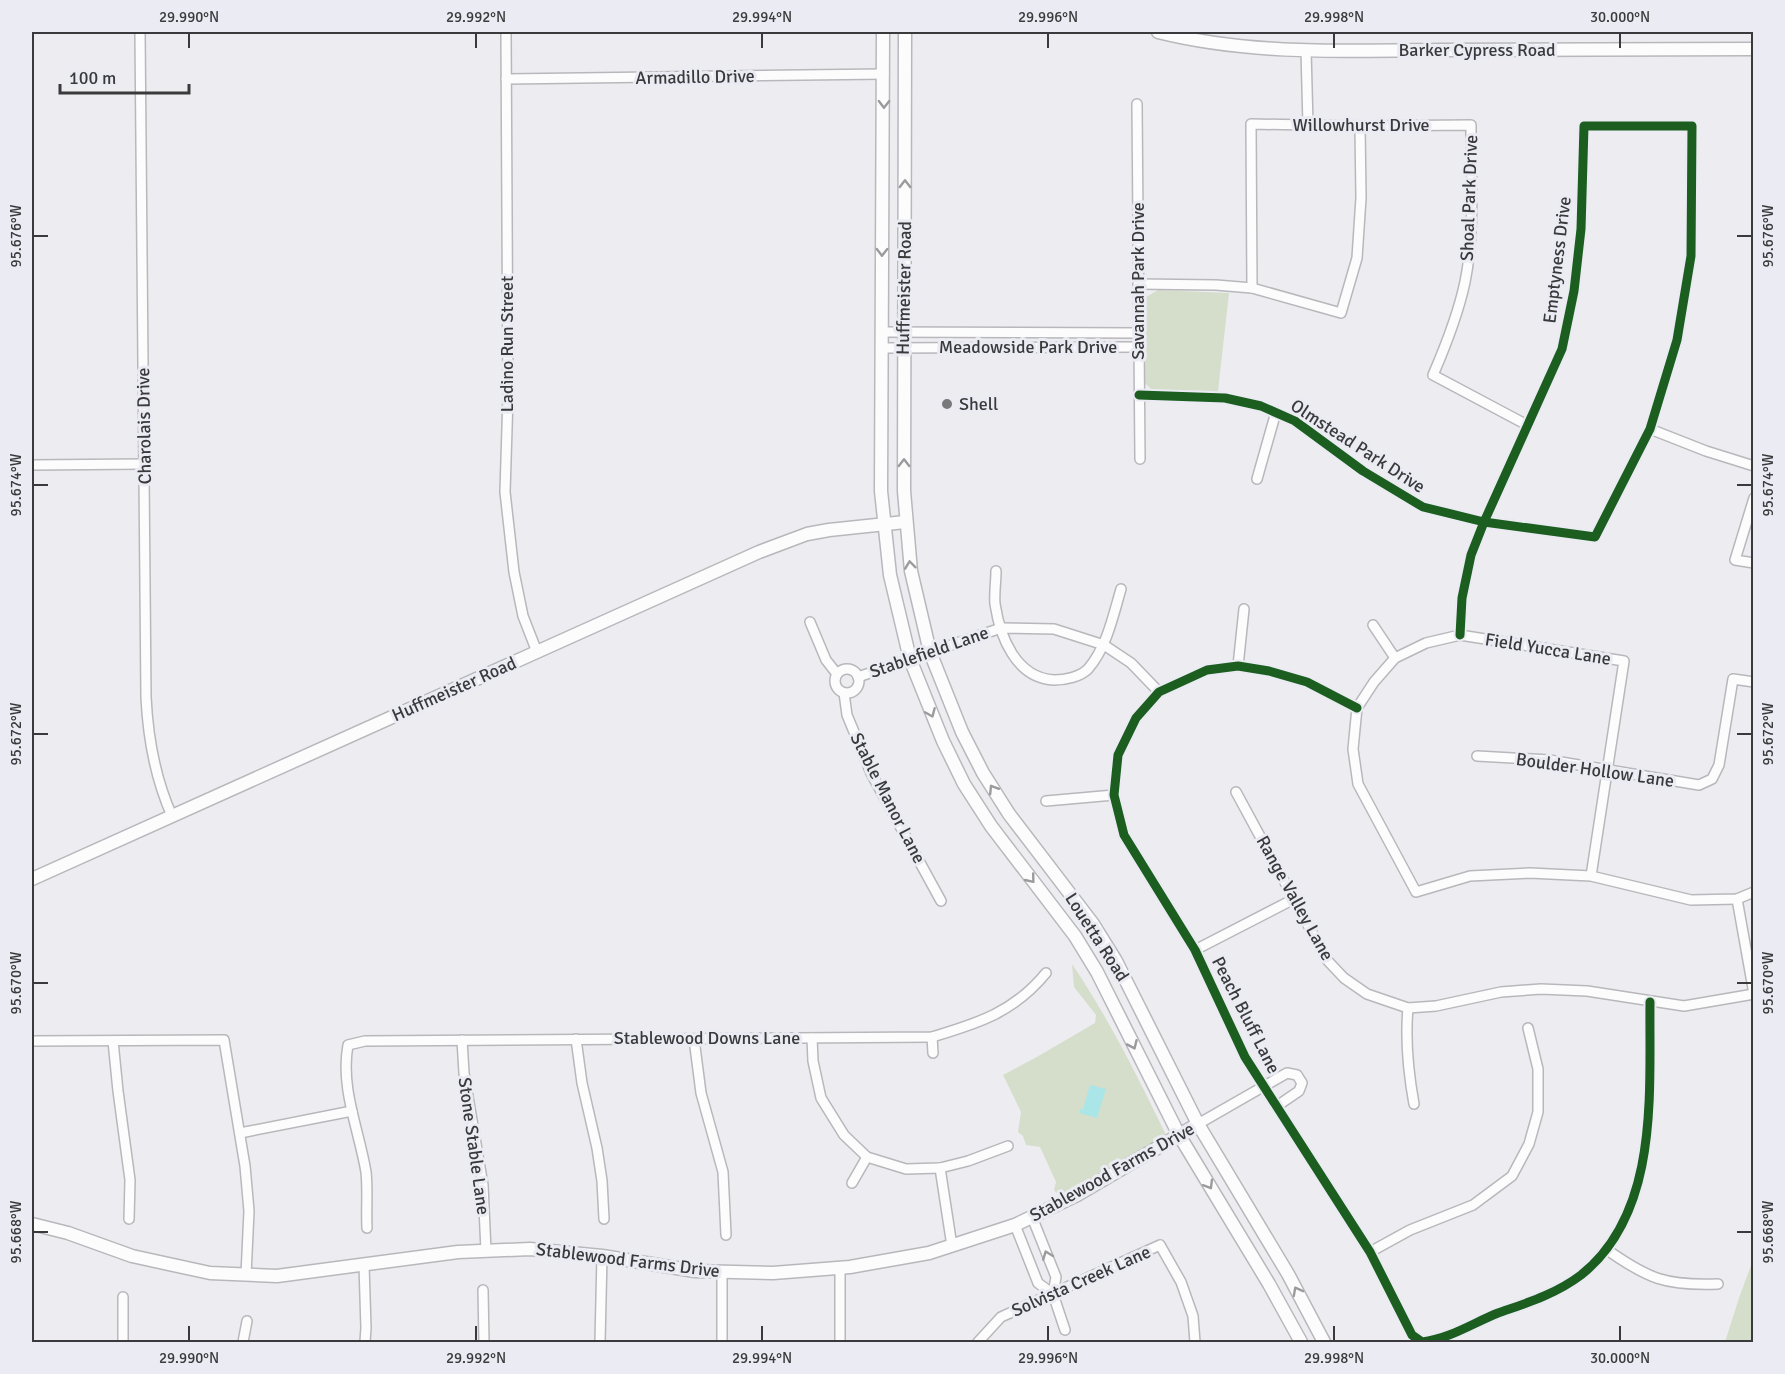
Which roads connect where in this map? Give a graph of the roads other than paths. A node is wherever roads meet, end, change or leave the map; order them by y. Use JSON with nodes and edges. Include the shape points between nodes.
{"nodes":[{"id":1,"x":140,"y":32,"type":"edge"},
{"id":2,"x":506,"y":32,"type":"edge"},
{"id":3,"x":883,"y":32,"type":"edge"},
{"id":4,"x":905,"y":32,"type":"edge"},
{"id":5,"x":1158,"y":32,"type":"edge"},
{"id":6,"x":1177,"y":32,"type":"edge"},
{"id":7,"x":1200,"y":41,"type":"junction"},
{"id":8,"x":1754,"y":49,"type":"edge"},
{"id":9,"x":1306,"y":50,"type":"junction"},
{"id":10,"x":884,"y":74,"type":"junction"},
{"id":11,"x":506,"y":79,"type":"junction"},
{"id":12,"x":1137,"y":104,"type":"dead end"},
{"id":13,"x":1471,"y":124,"type":"joint"},
{"id":14,"x":1308,"y":125,"type":"junction"},
{"id":15,"x":1360,"y":126,"type":"junction"},
{"id":16,"x":1138,"y":284,"type":"junction"},
{"id":17,"x":1252,"y":288,"type":"junction"},
{"id":18,"x":881,"y":332,"type":"junction"},
{"id":19,"x":904,"y":332,"type":"junction"},
{"id":20,"x":1017,"y":333,"type":"junction"},
{"id":21,"x":1138,"y":333,"type":"junction"},
{"id":22,"x":1018,"y":347,"type":"junction"},
{"id":23,"x":1138,"y":347,"type":"junction"},
{"id":24,"x":881,"y":348,"type":"junction"},
{"id":25,"x":903,"y":348,"type":"junction"},
{"id":26,"x":1139,"y":395,"type":"junction"},
{"id":27,"x":1275,"y":412,"type":"junction"},
{"id":28,"x":1527,"y":425,"type":"junction"},
{"id":29,"x":1650,"y":429,"type":"junction"},
{"id":30,"x":1140,"y":459,"type":"dead end"},
{"id":31,"x":144,"y":464,"type":"junction"},
{"id":32,"x":32,"y":465,"type":"edge"},
{"id":33,"x":1754,"y":466,"type":"edge"},
{"id":34,"x":1257,"y":479,"type":"dead end"},
{"id":35,"x":1754,"y":498,"type":"edge"},
{"id":36,"x":905,"y":522,"type":"junction"},
{"id":37,"x":1484,"y":522,"type":"junction"},
{"id":38,"x":883,"y":523,"type":"junction"},
{"id":39,"x":1754,"y":563,"type":"edge"},
{"id":40,"x":996,"y":571,"type":"dead end"},
{"id":41,"x":1121,"y":589,"type":"dead end"},
{"id":42,"x":1244,"y":609,"type":"dead end"},
{"id":43,"x":810,"y":622,"type":"dead end"},
{"id":44,"x":1373,"y":625,"type":"dead end"},
{"id":45,"x":1002,"y":628,"type":"junction"},
{"id":46,"x":1460,"y":635,"type":"junction"},
{"id":47,"x":1104,"y":645,"type":"junction"},
{"id":48,"x":537,"y":652,"type":"junction"},
{"id":49,"x":930,"y":652,"type":"junction"},
{"id":50,"x":1395,"y":658,"type":"junction"},
{"id":51,"x":910,"y":659,"type":"junction"},
{"id":52,"x":1238,"y":666,"type":"junction"},
{"id":53,"x":837,"y":674,"type":"junction"},
{"id":54,"x":858,"y":677,"type":"junction"},
{"id":55,"x":1754,"y":682,"type":"edge"},
{"id":56,"x":1159,"y":692,"type":"junction"},
{"id":57,"x":844,"y":693,"type":"junction"},
{"id":58,"x":1357,"y":708,"type":"junction"},
{"id":59,"x":1477,"y":756,"type":"dead end"},
{"id":60,"x":1608,"y":770,"type":"junction"},
{"id":61,"x":1236,"y":792,"type":"dead end"},
{"id":62,"x":1114,"y":795,"type":"junction"},
{"id":63,"x":1046,"y":801,"type":"dead end"},
{"id":64,"x":1009,"y":814,"type":"junction"},
{"id":65,"x":172,"y":816,"type":"junction"},
{"id":66,"x":991,"y":826,"type":"junction"},
{"id":67,"x":1591,"y":876,"type":"junction"},
{"id":68,"x":32,"y":879,"type":"edge"},
{"id":69,"x":1754,"y":892,"type":"edge"},
{"id":70,"x":1294,"y":899,"type":"junction"},
{"id":71,"x":1737,"y":899,"type":"junction"},
{"id":72,"x":941,"y":901,"type":"dead end"},
{"id":73,"x":1195,"y":950,"type":"junction"},
{"id":74,"x":1116,"y":961,"type":"junction"},
{"id":75,"x":1097,"y":972,"type":"junction"},
{"id":76,"x":1046,"y":973,"type":"dead end"},
{"id":77,"x":1754,"y":994,"type":"edge"},
{"id":78,"x":1650,"y":1002,"type":"junction"},
{"id":79,"x":1408,"y":1008,"type":"junction"},
{"id":80,"x":1528,"y":1029,"type":"dead end"},
{"id":81,"x":932,"y":1037,"type":"junction"},
{"id":82,"x":812,"y":1038,"type":"junction"},
{"id":83,"x":694,"y":1039,"type":"junction"},
{"id":84,"x":462,"y":1040,"type":"junction"},
{"id":85,"x":576,"y":1040,"type":"junction"},
{"id":86,"x":32,"y":1041,"type":"edge"},
{"id":87,"x":113,"y":1041,"type":"junction"},
{"id":88,"x":933,"y":1053,"type":"dead end"},
{"id":89,"x":1263,"y":1086,"type":"junction"},
{"id":90,"x":1414,"y":1104,"type":"dead end"},
{"id":91,"x":1277,"y":1106,"type":"junction"},
{"id":92,"x":352,"y":1111,"type":"junction"},
{"id":93,"x":1198,"y":1124,"type":"junction"},
{"id":94,"x":240,"y":1133,"type":"junction"},
{"id":95,"x":1179,"y":1135,"type":"junction"},
{"id":96,"x":1008,"y":1146,"type":"dead end"},
{"id":97,"x":867,"y":1157,"type":"junction"},
{"id":98,"x":940,"y":1168,"type":"junction"},
{"id":99,"x":852,"y":1183,"type":"dead end"},
{"id":100,"x":1032,"y":1217,"type":"junction"},
{"id":101,"x":129,"y":1219,"type":"dead end"},
{"id":102,"x":604,"y":1219,"type":"dead end"},
{"id":103,"x":32,"y":1224,"type":"edge"},
{"id":104,"x":1015,"y":1225,"type":"junction"},
{"id":105,"x":367,"y":1228,"type":"dead end"},
{"id":106,"x":726,"y":1235,"type":"dead end"},
{"id":107,"x":952,"y":1246,"type":"junction"},
{"id":108,"x":1606,"y":1249,"type":"junction"},
{"id":109,"x":486,"y":1251,"type":"junction"},
{"id":110,"x":1370,"y":1252,"type":"junction"},
{"id":111,"x":602,"y":1256,"type":"junction"},
{"id":112,"x":364,"y":1265,"type":"junction"},
{"id":113,"x":840,"y":1268,"type":"junction"},
{"id":114,"x":722,"y":1272,"type":"junction"},
{"id":115,"x":246,"y":1275,"type":"junction"},
{"id":116,"x":1718,"y":1284,"type":"dead end"},
{"id":117,"x":483,"y":1290,"type":"dead end"},
{"id":118,"x":1053,"y":1293,"type":"junction"},
{"id":119,"x":123,"y":1297,"type":"dead end"},
{"id":120,"x":247,"y":1321,"type":"dead end"},
{"id":121,"x":1065,"y":1330,"type":"dead end"},
{"id":122,"x":123,"y":1342,"type":"edge"},
{"id":123,"x":243,"y":1342,"type":"edge"},
{"id":124,"x":365,"y":1342,"type":"edge"},
{"id":125,"x":484,"y":1342,"type":"edge"},
{"id":126,"x":600,"y":1342,"type":"edge"},
{"id":127,"x":722,"y":1342,"type":"edge"},
{"id":128,"x":840,"y":1342,"type":"edge"},
{"id":129,"x":978,"y":1342,"type":"edge"},
{"id":130,"x":1195,"y":1342,"type":"edge"},
{"id":131,"x":1300,"y":1342,"type":"edge"},
{"id":132,"x":1324,"y":1342,"type":"edge"},
{"id":133,"x":1422,"y":1342,"type":"edge"}],
"edges":[{"from":1,"to":31,"type":"street","name":"Charolais Drive"},
{"from":2,"to":11,"type":"street","name":"Ladino Run Street"},
{"from":3,"to":10,"type":"main road","name":"Huffmeister Road"},
{"from":19,"to":4,"type":"main road","name":"Huffmeister Road","one_way":true},
{"from":5,"to":7,"type":"main road","name":"Barker Cypress Road"},
{"from":6,"to":7,"type":"main road","name":"Barker Cypress Road"},
{"from":7,"to":9,"type":"main road","name":"Barker Cypress Road"},
{"from":8,"to":9,"type":"main road","name":"Barker Cypress Road"},
{"from":9,"to":14,"type":"street"},
{"from":10,"to":11,"type":"street","name":"Armadillo Drive"},
{"from":10,"to":18,"type":"main road","name":"Huffmeister Road","one_way":true},
{"from":11,"to":48,"type":"street","name":"Ladino Run Street","via":[[505,492],[514,572],[523,616]]},
{"from":12,"to":16,"type":"street","name":"Savannah Park Drive"},
{"from":13,"to":15,"type":"street","name":"Willowhurst Drive"},
{"from":13,"to":28,"type":"street","name":"Shoal Park Drive","via":[[1471,226],[1465,281],[1451,333],[1433,375]]},
{"from":14,"to":15,"type":"street","name":"Willowhurst Drive"},
{"from":14,"to":17,"type":"street","name":"Willowhurst Drive","via":[[1251,124]]},
{"from":15,"to":17,"type":"street","via":[[1357,258],[1341,313]]},
{"from":16,"to":17,"type":"street"},
{"from":16,"to":21,"type":"street","name":"Savannah Park Drive"},
{"from":18,"to":19,"type":"street","name":"Meadowside Park Drive"},
{"from":18,"to":24,"type":"main road","name":"Huffmeister Road"},
{"from":19,"to":20,"type":"street","name":"Meadowside Park Drive"},
{"from":19,"to":25,"type":"main road","name":"Huffmeister Road"},
{"from":20,"to":21,"type":"street","name":"Meadowside Park Drive"},
{"from":20,"to":22,"type":"street"},
{"from":21,"to":23,"type":"street","name":"Savannah Park Drive"},
{"from":22,"to":23,"type":"street","name":"Meadowside Park Drive"},
{"from":22,"to":25,"type":"street","name":"Meadowside Park Drive"},
{"from":23,"to":26,"type":"street","name":"Savannah Park Drive"},
{"from":24,"to":25,"type":"street","name":"Meadowside Park Drive"},
{"from":24,"to":38,"type":"main road","name":"Huffmeister Road"},
{"from":36,"to":25,"type":"main road","name":"Huffmeister Road","one_way":true},
{"from":26,"to":27,"type":"street","name":"Olmstead Park Drive","via":[[1225,398]]},
{"from":26,"to":30,"type":"street","name":"Savannah Park Drive"},
{"from":27,"to":34,"type":"street"},
{"from":27,"to":37,"type":"street","name":"Olmstead Park Drive","via":[[1295,420],[1363,471],[1423,507]]},
{"from":28,"to":29,"type":"street","name":"Emptyness Drive","via":[[1562,349],[1574,291],[1581,229],[1584,126],[1692,126],[1691,256],[1677,340]]},
{"from":28,"to":37,"type":"street","name":"Emptyness Drive"},
{"from":29,"to":33,"type":"street"},
{"from":29,"to":37,"type":"street","name":"Olmstead Park Drive","via":[[1595,537]]},
{"from":31,"to":32,"type":"street"},
{"from":31,"to":65,"type":"street","name":"Charolais Drive","via":[[147,720],[152,758]]},
{"from":35,"to":39,"type":"street","via":[[1735,560]]},
{"from":36,"to":38,"type":"main road","name":"Huffmeister Road"},
{"from":49,"to":36,"type":"main road","name":"Louetta Road","one_way":true,"via":[[910,571]]},
{"from":37,"to":46,"type":"street","name":"Emptyness Drive","via":[[1471,555],[1462,598]]},
{"from":38,"to":48,"type":"main road","name":"Huffmeister Road","via":[[788,540]]},
{"from":38,"to":51,"type":"main road","name":"Louetta Road","via":[[890,575]]},
{"from":40,"to":45,"type":"street","via":[[995,603]]},
{"from":41,"to":47,"type":"street"},
{"from":42,"to":52,"type":"street"},
{"from":43,"to":53,"type":"street","via":[[826,660]]},
{"from":44,"to":50,"type":"street"},
{"from":45,"to":47,"type":"street","name":"Stablefield Lane","via":[[1054,629]]},
{"from":45,"to":47,"type":"street","via":[[1007,646],[1021,667],[1042,679],[1065,680],[1086,671]]},
{"from":45,"to":49,"type":"street","name":"Stablefield Lane"},
{"from":46,"to":50,"type":"street","name":"Field Yucca Lane","via":[[1426,643]]},
{"from":46,"to":60,"type":"street","name":"Field Yucca Lane","via":[[1624,661]]},
{"from":47,"to":56,"type":"street","name":"Stablefield Lane","via":[[1131,663]]},
{"from":48,"to":65,"type":"main road","name":"Huffmeister Road"},
{"from":49,"to":51,"type":"street","name":"Stablefield Lane"},
{"from":64,"to":49,"type":"main road","name":"Louetta Road","one_way":true,"via":[[962,732]]},
{"from":50,"to":58,"type":"street","name":"Field Yucca Lane"},
{"from":51,"to":54,"type":"street","name":"Stablefield Lane"},
{"from":51,"to":66,"type":"main road","name":"Louetta Road","one_way":true,"via":[[943,741]]},
{"from":52,"to":56,"type":"street","via":[[1207,670]]},
{"from":52,"to":58,"type":"street","via":[[1306,682]]},
{"from":53,"to":54,"type":"street","via":[[847,669]]},
{"from":53,"to":57,"type":"street","via":[[836,685]]},
{"from":54,"to":57,"type":"street","via":[[855,690]]},
{"from":55,"to":60,"type":"street","name":"Boulder Hollow Lane","via":[[1733,680],[1719,765],[1712,778],[1698,785]]},
{"from":56,"to":62,"type":"street","name":"Peach Bluff Lane","via":[[1136,718],[1118,755]]},
{"from":57,"to":72,"type":"street","name":"Stable Manor Lane","via":[[847,715],[871,773]]},
{"from":58,"to":67,"type":"street","via":[[1353,749],[1358,783],[1416,892],[1470,876]]},
{"from":59,"to":60,"type":"street","name":"Boulder Hollow Lane","via":[[1549,760]]},
{"from":60,"to":67,"type":"street"},
{"from":61,"to":70,"type":"street","name":"Range Valley Lane"},
{"from":62,"to":63,"type":"street"},
{"from":62,"to":73,"type":"street","name":"Peach Bluff Lane","via":[[1124,835]]},
{"from":64,"to":66,"type":"main road"},
{"from":64,"to":74,"type":"main road","name":"Louetta Road","via":[[1093,924]]},
{"from":65,"to":68,"type":"main road","name":"Huffmeister Road"},
{"from":66,"to":75,"type":"main road","name":"Louetta Road","one_way":true,"via":[[1075,936]]},
{"from":67,"to":71,"type":"street","via":[[1691,900]]},
{"from":69,"to":71,"type":"street"},
{"from":70,"to":73,"type":"street"},
{"from":70,"to":79,"type":"street","name":"Range Valley Lane","via":[[1327,960],[1344,978],[1367,994]]},
{"from":71,"to":77,"type":"street"},
{"from":73,"to":89,"type":"street","name":"Peach Bluff Lane","via":[[1245,1057]]},
{"from":74,"to":75,"type":"main road"},
{"from":74,"to":93,"type":"main road","name":"Louetta Road"},
{"from":75,"to":95,"type":"main road","name":"Louetta Road","one_way":true},
{"from":76,"to":81,"type":"street","name":"Stablewood Downs Lane","via":[[1005,1010],[980,1023]]},
{"from":77,"to":78,"type":"street","via":[[1684,1006]]},
{"from":78,"to":79,"type":"street","via":[[1587,991],[1541,989]]},
{"from":78,"to":108,"type":"street","via":[[1649,1110],[1643,1165],[1632,1206]]},
{"from":79,"to":90,"type":"street","via":[[1407,1058]]},
{"from":80,"to":110,"type":"street","via":[[1538,1069],[1538,1112],[1529,1144],[1512,1176],[1473,1204],[1410,1230]]},
{"from":81,"to":82,"type":"street","name":"Stablewood Downs Lane"},
{"from":81,"to":88,"type":"street"},
{"from":82,"to":83,"type":"street","name":"Stablewood Downs Lane"},
{"from":82,"to":97,"type":"street","via":[[821,1098],[844,1135]]},
{"from":83,"to":85,"type":"street","name":"Stablewood Downs Lane"},
{"from":83,"to":106,"type":"street","via":[[701,1093],[723,1172]]},
{"from":84,"to":85,"type":"street","name":"Stablewood Downs Lane"},
{"from":84,"to":92,"type":"street","name":"Stablewood Downs Lane","via":[[365,1041],[348,1045],[345,1062]]},
{"from":84,"to":109,"type":"street","name":"Stone Stable Lane","via":[[483,1185]]},
{"from":85,"to":102,"type":"street","via":[[597,1148]]},
{"from":86,"to":87,"type":"street"},
{"from":87,"to":94,"type":"street","via":[[224,1040]]},
{"from":87,"to":101,"type":"street","via":[[130,1180]]},
{"from":89,"to":91,"type":"street","name":"Peach Bluff Lane"},
{"from":89,"to":91,"type":"street","name":"Stablewood Farms Drive","via":[[1287,1073],[1297,1075],[1302,1083],[1299,1091]]},
{"from":89,"to":93,"type":"street","name":"Stablewood Farms Drive"},
{"from":91,"to":110,"type":"street","name":"Peach Bluff Lane"},
{"from":92,"to":94,"type":"street"},
{"from":92,"to":105,"type":"street","via":[[366,1174]]},
{"from":93,"to":95,"type":"main road","name":"Stablewood Farms Drive"},
{"from":132,"to":93,"type":"main road","name":"Louetta Road","one_way":true},
{"from":94,"to":115,"type":"street","via":[[249,1211]]},
{"from":95,"to":100,"type":"main road","name":"Stablewood Farms Drive"},
{"from":95,"to":131,"type":"main road","name":"Louetta Road","one_way":true},
{"from":96,"to":98,"type":"street"},
{"from":97,"to":98,"type":"street","via":[[906,1169]]},
{"from":97,"to":99,"type":"street"},
{"from":98,"to":107,"type":"street"},
{"from":100,"to":104,"type":"main road","name":"Stablewood Farms Drive"},
{"from":118,"to":100,"type":"street","one_way":true,"via":[[1056,1277]]},
{"from":103,"to":115,"type":"main road","name":"Stablewood Farms Drive","via":[[132,1256],[210,1274]]},
{"from":104,"to":107,"type":"main road","name":"Stablewood Farms Drive"},
{"from":104,"to":118,"type":"street","via":[[1038,1283]]},
{"from":107,"to":113,"type":"main road","name":"Stablewood Farms Drive"},
{"from":108,"to":116,"type":"street","via":[[1654,1279],[1690,1285]]},
{"from":108,"to":133,"type":"street","via":[[1581,1275],[1540,1299]]},
{"from":109,"to":111,"type":"main road","name":"Stablewood Farms Drive","via":[[530,1249]]},
{"from":109,"to":112,"type":"main road","name":"Stablewood Farms Drive"},
{"from":110,"to":133,"type":"street","name":"Peach Bluff Lane","via":[[1412,1335]]},
{"from":111,"to":114,"type":"main road","name":"Stablewood Farms Drive"},
{"from":111,"to":126,"type":"street"},
{"from":112,"to":115,"type":"main road","name":"Stablewood Farms Drive","via":[[277,1276]]},
{"from":112,"to":124,"type":"street"},
{"from":113,"to":114,"type":"main road","name":"Stablewood Farms Drive"},
{"from":113,"to":128,"type":"street"},
{"from":114,"to":127,"type":"street"},
{"from":117,"to":125,"type":"street"},
{"from":118,"to":121,"type":"street"},
{"from":118,"to":129,"type":"street","name":"Solvista Creek Lane","via":[[1001,1317]]},
{"from":118,"to":130,"type":"street","name":"Solvista Creek Lane","via":[[1160,1245],[1181,1282],[1193,1316]]},
{"from":119,"to":122,"type":"street"},
{"from":120,"to":123,"type":"street"}]}
